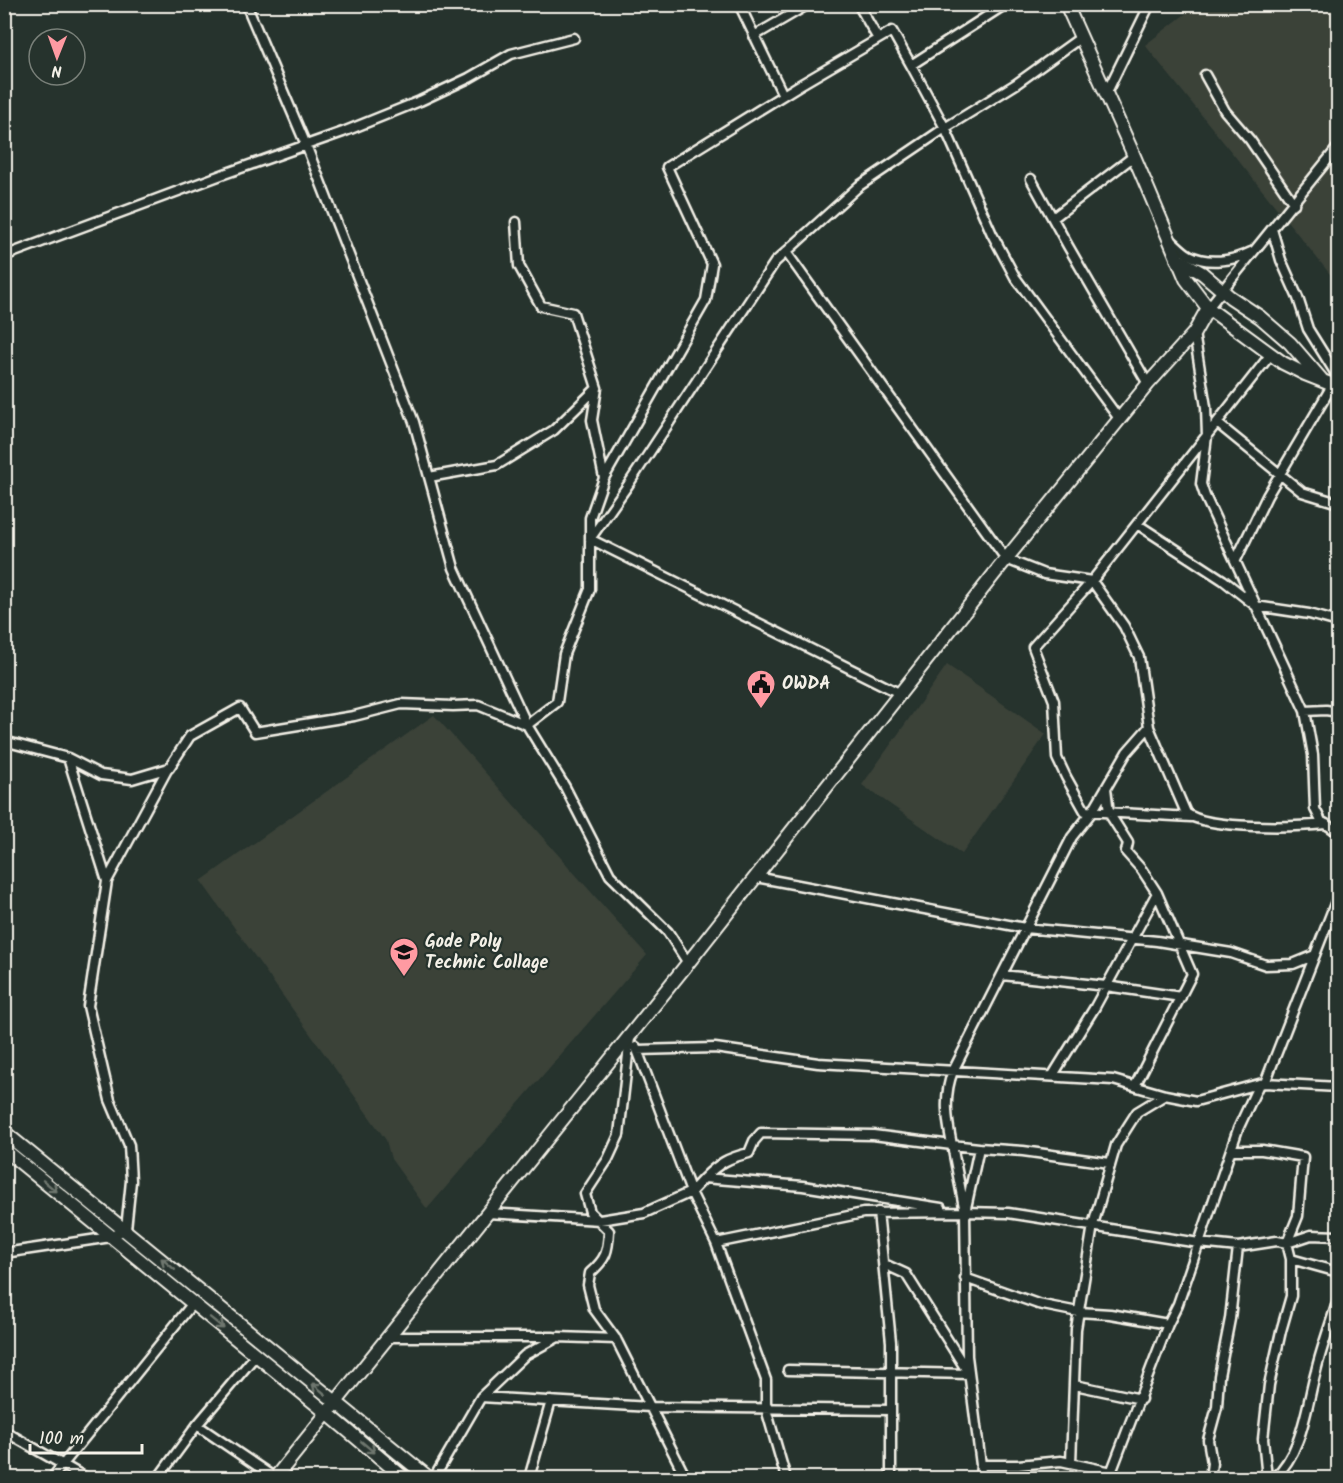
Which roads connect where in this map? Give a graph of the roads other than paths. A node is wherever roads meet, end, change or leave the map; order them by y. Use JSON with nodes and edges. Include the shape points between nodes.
{"nodes":[{"id":1,"x":246,"y":4,"type":"edge"},
{"id":2,"x":739,"y":4,"type":"edge"},
{"id":3,"x":808,"y":4,"type":"edge"},
{"id":4,"x":858,"y":4,"type":"edge"},
{"id":5,"x":1006,"y":4,"type":"edge"},
{"id":6,"x":1066,"y":4,"type":"edge"},
{"id":7,"x":1150,"y":4,"type":"edge"},
{"id":8,"x":754,"y":36,"type":"junction"},
{"id":9,"x":574,"y":38,"type":"dead end"},
{"id":10,"x":1080,"y":38,"type":"junction"},
{"id":11,"x":878,"y":39,"type":"junction"},
{"id":12,"x":911,"y":65,"type":"junction"},
{"id":13,"x":1205,"y":75,"type":"dead end"},
{"id":14,"x":1106,"y":94,"type":"junction"},
{"id":15,"x":783,"y":95,"type":"junction"},
{"id":16,"x":945,"y":128,"type":"junction"},
{"id":17,"x":306,"y":145,"type":"junction"},
{"id":18,"x":1338,"y":147,"type":"edge"},
{"id":19,"x":1134,"y":156,"type":"junction"},
{"id":20,"x":1335,"y":160,"type":"edge"},
{"id":21,"x":1031,"y":179,"type":"dead end"},
{"id":22,"x":1294,"y":204,"type":"junction"},
{"id":23,"x":1053,"y":218,"type":"junction"},
{"id":24,"x":516,"y":222,"type":"dead end"},
{"id":25,"x":1272,"y":229,"type":"junction"},
{"id":26,"x":1167,"y":237,"type":"junction"},
{"id":27,"x":1254,"y":251,"type":"junction"},
{"id":28,"x":786,"y":252,"type":"junction"},
{"id":29,"x":4,"y":256,"type":"edge"},
{"id":30,"x":1177,"y":259,"type":"junction"},
{"id":31,"x":1222,"y":291,"type":"junction"},
{"id":32,"x":1208,"y":308,"type":"junction"},
{"id":33,"x":1194,"y":333,"type":"junction"},
{"id":34,"x":1271,"y":354,"type":"junction"},
{"id":35,"x":1333,"y":382,"type":"edge"},
{"id":36,"x":1148,"y":384,"type":"junction"},
{"id":37,"x":597,"y":388,"type":"junction"},
{"id":38,"x":1120,"y":420,"type":"junction"},
{"id":39,"x":1217,"y":423,"type":"junction"},
{"id":40,"x":1206,"y":436,"type":"junction"},
{"id":41,"x":1280,"y":474,"type":"junction"},
{"id":42,"x":429,"y":477,"type":"junction"},
{"id":43,"x":604,"y":478,"type":"junction"},
{"id":44,"x":1338,"y":503,"type":"edge"},
{"id":45,"x":1137,"y":524,"type":"junction"},
{"id":46,"x":590,"y":539,"type":"junction"},
{"id":47,"x":1006,"y":559,"type":"junction"},
{"id":48,"x":1236,"y":560,"type":"junction"},
{"id":49,"x":1092,"y":581,"type":"junction"},
{"id":50,"x":1256,"y":606,"type":"junction"},
{"id":51,"x":1338,"y":622,"type":"edge"},
{"id":52,"x":901,"y":694,"type":"junction"},
{"id":53,"x":1305,"y":711,"type":"junction"},
{"id":54,"x":1338,"y":712,"type":"edge"},
{"id":55,"x":527,"y":725,"type":"junction"},
{"id":56,"x":1149,"y":727,"type":"junction"},
{"id":57,"x":4,"y":741,"type":"edge"},
{"id":58,"x":68,"y":758,"type":"junction"},
{"id":59,"x":168,"y":768,"type":"junction"},
{"id":60,"x":1106,"y":788,"type":"junction"},
{"id":61,"x":1092,"y":812,"type":"junction"},
{"id":62,"x":1109,"y":813,"type":"junction"},
{"id":63,"x":1191,"y":817,"type":"junction"},
{"id":64,"x":1326,"y":824,"type":"junction"},
{"id":65,"x":1338,"y":832,"type":"edge"},
{"id":66,"x":756,"y":877,"type":"junction"},
{"id":67,"x":107,"y":881,"type":"junction"},
{"id":68,"x":1157,"y":893,"type":"junction"},
{"id":69,"x":1338,"y":896,"type":"edge"},
{"id":70,"x":1025,"y":928,"type":"junction"},
{"id":71,"x":1132,"y":939,"type":"junction"},
{"id":72,"x":1179,"y":944,"type":"junction"},
{"id":73,"x":1315,"y":955,"type":"junction"},
{"id":74,"x":688,"y":963,"type":"junction"},
{"id":75,"x":1002,"y":975,"type":"junction"},
{"id":76,"x":1106,"y":986,"type":"junction"},
{"id":77,"x":1181,"y":997,"type":"junction"},
{"id":78,"x":631,"y":1032,"type":"junction"},
{"id":79,"x":637,"y":1050,"type":"junction"},
{"id":80,"x":953,"y":1071,"type":"junction"},
{"id":81,"x":1053,"y":1076,"type":"junction"},
{"id":82,"x":1262,"y":1084,"type":"junction"},
{"id":83,"x":1135,"y":1086,"type":"junction"},
{"id":84,"x":1338,"y":1087,"type":"edge"},
{"id":85,"x":1165,"y":1095,"type":"junction"},
{"id":86,"x":4,"y":1132,"type":"edge"},
{"id":87,"x":952,"y":1145,"type":"junction"},
{"id":88,"x":979,"y":1148,"type":"junction"},
{"id":89,"x":4,"y":1149,"type":"edge"},
{"id":90,"x":1231,"y":1150,"type":"junction"},
{"id":91,"x":1110,"y":1163,"type":"junction"},
{"id":92,"x":704,"y":1178,"type":"junction"},
{"id":93,"x":691,"y":1192,"type":"junction"},
{"id":94,"x":878,"y":1212,"type":"junction"},
{"id":95,"x":965,"y":1212,"type":"junction"},
{"id":96,"x":487,"y":1214,"type":"junction"},
{"id":97,"x":600,"y":1221,"type":"junction"},
{"id":98,"x":1093,"y":1225,"type":"junction"},
{"id":99,"x":126,"y":1229,"type":"junction"},
{"id":100,"x":1338,"y":1236,"type":"edge"},
{"id":101,"x":111,"y":1237,"type":"junction"},
{"id":102,"x":716,"y":1243,"type":"junction"},
{"id":103,"x":1199,"y":1243,"type":"junction"},
{"id":104,"x":1287,"y":1243,"type":"junction"},
{"id":105,"x":1238,"y":1247,"type":"junction"},
{"id":106,"x":4,"y":1252,"type":"edge"},
{"id":107,"x":1292,"y":1259,"type":"junction"},
{"id":108,"x":884,"y":1263,"type":"junction"},
{"id":109,"x":1338,"y":1272,"type":"edge"},
{"id":110,"x":965,"y":1278,"type":"junction"},
{"id":111,"x":1338,"y":1299,"type":"edge"},
{"id":112,"x":193,"y":1303,"type":"junction"},
{"id":113,"x":1078,"y":1312,"type":"junction"},
{"id":114,"x":1168,"y":1324,"type":"junction"},
{"id":115,"x":388,"y":1337,"type":"junction"},
{"id":116,"x":558,"y":1337,"type":"junction"},
{"id":117,"x":616,"y":1339,"type":"junction"},
{"id":118,"x":256,"y":1355,"type":"junction"},
{"id":119,"x":788,"y":1370,"type":"dead end"},
{"id":120,"x":891,"y":1372,"type":"junction"},
{"id":121,"x":969,"y":1374,"type":"junction"},
{"id":122,"x":1075,"y":1385,"type":"junction"},
{"id":123,"x":482,"y":1397,"type":"junction"},
{"id":124,"x":1141,"y":1399,"type":"junction"},
{"id":125,"x":551,"y":1401,"type":"junction"},
{"id":126,"x":650,"y":1407,"type":"junction"},
{"id":127,"x":332,"y":1408,"type":"junction"},
{"id":128,"x":766,"y":1409,"type":"junction"},
{"id":129,"x":891,"y":1410,"type":"junction"},
{"id":130,"x":196,"y":1425,"type":"junction"},
{"id":131,"x":4,"y":1431,"type":"edge"},
{"id":132,"x":1071,"y":1462,"type":"junction"},
{"id":133,"x":62,"y":1465,"type":"junction"},
{"id":134,"x":981,"y":1465,"type":"junction"},
{"id":135,"x":1110,"y":1475,"type":"edge"},
{"id":136,"x":52,"y":1479,"type":"edge"},
{"id":137,"x":86,"y":1479,"type":"edge"},
{"id":138,"x":158,"y":1479,"type":"edge"},
{"id":139,"x":275,"y":1479,"type":"edge"},
{"id":140,"x":404,"y":1479,"type":"edge"},
{"id":141,"x":429,"y":1479,"type":"edge"},
{"id":142,"x":434,"y":1479,"type":"edge"},
{"id":143,"x":529,"y":1479,"type":"edge"},
{"id":144,"x":686,"y":1479,"type":"edge"},
{"id":145,"x":786,"y":1479,"type":"edge"},
{"id":146,"x":891,"y":1479,"type":"edge"},
{"id":147,"x":980,"y":1479,"type":"edge"},
{"id":148,"x":1210,"y":1479,"type":"edge"},
{"id":149,"x":1267,"y":1479,"type":"edge"},
{"id":150,"x":1274,"y":1479,"type":"edge"}],
"edges":[{"from":1,"to":17,"type":"street"},
{"from":2,"to":8,"type":"street"},
{"from":3,"to":8,"type":"street"},
{"from":4,"to":11,"type":"street"},
{"from":5,"to":12,"type":"street"},
{"from":6,"to":10,"type":"street"},
{"from":7,"to":14,"type":"street"},
{"from":8,"to":15,"type":"street"},
{"from":9,"to":17,"type":"street","via":[[511,54],[420,101]]},
{"from":10,"to":14,"type":"street"},
{"from":10,"to":16,"type":"street"},
{"from":11,"to":12,"type":"street","via":[[892,31]]},
{"from":11,"to":15,"type":"street"},
{"from":12,"to":16,"type":"street"},
{"from":13,"to":22,"type":"street","via":[[1225,111]]},
{"from":14,"to":19,"type":"street"},
{"from":15,"to":43,"type":"street","via":[[667,167],[712,264],[706,300]]},
{"from":16,"to":28,"type":"street","via":[[859,186]]},
{"from":16,"to":38,"type":"street","via":[[1015,277]]},
{"from":17,"to":29,"type":"street"},
{"from":17,"to":42,"type":"street","via":[[414,422]]},
{"from":18,"to":20,"type":"street"},
{"from":19,"to":23,"type":"street"},
{"from":19,"to":26,"type":"street"},
{"from":20,"to":22,"type":"street"},
{"from":21,"to":23,"type":"street"},
{"from":22,"to":25,"type":"street"},
{"from":23,"to":36,"type":"street"},
{"from":24,"to":37,"type":"street","via":[[519,266],[541,306],[573,313]]},
{"from":25,"to":27,"type":"street"},
{"from":25,"to":35,"type":"street","via":[[1308,328]]},
{"from":26,"to":27,"type":"street","via":[[1190,255],[1207,260],[1231,259]]},
{"from":26,"to":30,"type":"street"},
{"from":27,"to":31,"type":"street"},
{"from":28,"to":46,"type":"street","via":[[775,262]]},
{"from":28,"to":47,"type":"street"},
{"from":30,"to":31,"type":"street","via":[[1202,273]]},
{"from":30,"to":32,"type":"street","via":[[1186,279]]},
{"from":31,"to":32,"type":"street"},
{"from":31,"to":35,"type":"street","via":[[1247,307]]},
{"from":32,"to":33,"type":"street"},
{"from":32,"to":34,"type":"street"},
{"from":33,"to":36,"type":"street"},
{"from":33,"to":40,"type":"street","via":[[1206,407]]},
{"from":34,"to":35,"type":"street","via":[[1305,374]]},
{"from":34,"to":39,"type":"street"},
{"from":35,"to":41,"type":"street"},
{"from":36,"to":38,"type":"street"},
{"from":37,"to":42,"type":"street","via":[[554,430],[497,465]]},
{"from":37,"to":43,"type":"street","via":[[592,420]]},
{"from":38,"to":47,"type":"street"},
{"from":39,"to":40,"type":"street"},
{"from":39,"to":41,"type":"street"},
{"from":40,"to":45,"type":"street"},
{"from":40,"to":48,"type":"street","via":[[1202,484]]},
{"from":41,"to":44,"type":"street","via":[[1302,492]]},
{"from":41,"to":48,"type":"street"},
{"from":42,"to":55,"type":"street","via":[[454,568]]},
{"from":43,"to":46,"type":"street","via":[[590,518]]},
{"from":45,"to":49,"type":"street"},
{"from":45,"to":50,"type":"street"},
{"from":46,"to":52,"type":"street"},
{"from":46,"to":55,"type":"street","via":[[590,589],[564,654],[557,702]]},
{"from":47,"to":49,"type":"street","via":[[1044,574]]},
{"from":47,"to":52,"type":"street"},
{"from":48,"to":50,"type":"street"},
{"from":49,"to":56,"type":"street","via":[[1124,626],[1139,657]]},
{"from":49,"to":61,"type":"street","via":[[1033,647],[1054,701],[1057,758],[1085,811]]},
{"from":50,"to":51,"type":"street"},
{"from":50,"to":53,"type":"street"},
{"from":52,"to":66,"type":"street"},
{"from":53,"to":54,"type":"street"},
{"from":53,"to":64,"type":"street","via":[[1313,755],[1315,809]]},
{"from":55,"to":59,"type":"street","via":[[478,705],[401,704],[255,732],[240,708],[190,736]]},
{"from":55,"to":74,"type":"street","via":[[565,787],[610,875],[668,932]]},
{"from":56,"to":60,"type":"street","via":[[1127,752]]},
{"from":56,"to":63,"type":"street","via":[[1177,796]]},
{"from":57,"to":58,"type":"street"},
{"from":58,"to":59,"type":"street","via":[[101,775],[132,778]]},
{"from":58,"to":67,"type":"street"},
{"from":59,"to":67,"type":"street"},
{"from":60,"to":61,"type":"street"},
{"from":60,"to":62,"type":"street"},
{"from":61,"to":62,"type":"street"},
{"from":61,"to":70,"type":"street","via":[[1072,837]]},
{"from":62,"to":63,"type":"street"},
{"from":62,"to":68,"type":"street","via":[[1128,843],[1126,852]]},
{"from":63,"to":64,"type":"street","via":[[1288,828]]},
{"from":64,"to":65,"type":"street"},
{"from":66,"to":70,"type":"street"},
{"from":66,"to":74,"type":"street"},
{"from":67,"to":99,"type":"street","via":[[87,1006],[110,1100],[129,1145],[131,1181]]},
{"from":68,"to":71,"type":"street"},
{"from":68,"to":72,"type":"street"},
{"from":69,"to":73,"type":"street"},
{"from":70,"to":71,"type":"street"},
{"from":70,"to":75,"type":"street"},
{"from":71,"to":72,"type":"street"},
{"from":71,"to":76,"type":"street"},
{"from":72,"to":73,"type":"street","via":[[1231,953],[1266,965],[1293,964]]},
{"from":72,"to":77,"type":"street","via":[[1192,974]]},
{"from":73,"to":82,"type":"street"},
{"from":74,"to":78,"type":"street"},
{"from":75,"to":76,"type":"street"},
{"from":75,"to":80,"type":"street"},
{"from":76,"to":77,"type":"street"},
{"from":76,"to":81,"type":"street"},
{"from":77,"to":83,"type":"street"},
{"from":78,"to":79,"type":"street"},
{"from":78,"to":96,"type":"street"},
{"from":78,"to":97,"type":"street","via":[[619,1135],[585,1194],[590,1212]]},
{"from":79,"to":80,"type":"street","via":[[715,1048],[818,1063]]},
{"from":79,"to":93,"type":"street"},
{"from":80,"to":81,"type":"street"},
{"from":80,"to":87,"type":"street","via":[[946,1088]]},
{"from":81,"to":83,"type":"street","via":[[1113,1080]]},
{"from":82,"to":84,"type":"street"},
{"from":82,"to":85,"type":"street","via":[[1196,1101]]},
{"from":82,"to":90,"type":"street"},
{"from":83,"to":85,"type":"street"},
{"from":85,"to":91,"type":"street","via":[[1137,1112],[1116,1145]]},
{"from":86,"to":99,"type":"street"},
{"from":87,"to":88,"type":"street"},
{"from":87,"to":92,"type":"street","via":[[873,1134],[761,1133],[749,1153],[718,1164]]},
{"from":87,"to":95,"type":"street"},
{"from":88,"to":91,"type":"street"},
{"from":88,"to":95,"type":"street"},
{"from":89,"to":101,"type":"street","one_way":true},
{"from":90,"to":103,"type":"street"},
{"from":90,"to":104,"type":"street","via":[[1303,1157],[1298,1216]]},
{"from":91,"to":98,"type":"street"},
{"from":92,"to":93,"type":"street"},
{"from":92,"to":95,"type":"street","via":[[803,1186]]},
{"from":93,"to":97,"type":"street","via":[[644,1213]]},
{"from":93,"to":102,"type":"street"},
{"from":94,"to":95,"type":"street"},
{"from":94,"to":102,"type":"street"},
{"from":94,"to":108,"type":"street"},
{"from":95,"to":98,"type":"street","via":[[1008,1213]]},
{"from":95,"to":110,"type":"street"},
{"from":96,"to":97,"type":"street"},
{"from":96,"to":115,"type":"street"},
{"from":97,"to":117,"type":"street","via":[[609,1231],[608,1247],[603,1262],[590,1272],[588,1285],[594,1309]]},
{"from":98,"to":103,"type":"street"},
{"from":98,"to":113,"type":"street"},
{"from":99,"to":101,"type":"street"},
{"from":127,"to":99,"type":"street","one_way":true},
{"from":100,"to":104,"type":"street","via":[[1311,1235]]},
{"from":101,"to":106,"type":"street"},
{"from":101,"to":112,"type":"street"},
{"from":102,"to":128,"type":"street","via":[[766,1380]]},
{"from":103,"to":105,"type":"street"},
{"from":103,"to":114,"type":"street"},
{"from":104,"to":105,"type":"street"},
{"from":104,"to":107,"type":"street"},
{"from":105,"to":148,"type":"street","via":[[1217,1407],[1208,1440]]},
{"from":107,"to":109,"type":"street"},
{"from":107,"to":149,"type":"street","via":[[1291,1296],[1269,1385],[1263,1439]]},
{"from":108,"to":120,"type":"street"},
{"from":108,"to":121,"type":"street","via":[[906,1274]]},
{"from":110,"to":113,"type":"street","via":[[1038,1304]]},
{"from":110,"to":121,"type":"street"},
{"from":111,"to":150,"type":"street","via":[[1301,1432],[1291,1457]]},
{"from":112,"to":118,"type":"street","one_way":true},
{"from":112,"to":133,"type":"street"},
{"from":113,"to":114,"type":"street"},
{"from":113,"to":122,"type":"street"},
{"from":114,"to":124,"type":"street"},
{"from":115,"to":116,"type":"street"},
{"from":115,"to":127,"type":"street"},
{"from":116,"to":117,"type":"street"},
{"from":116,"to":123,"type":"street","via":[[525,1355]]},
{"from":117,"to":126,"type":"street"},
{"from":118,"to":127,"type":"street"},
{"from":118,"to":130,"type":"street"},
{"from":119,"to":120,"type":"street"},
{"from":120,"to":121,"type":"street"},
{"from":120,"to":129,"type":"street"},
{"from":121,"to":134,"type":"street"},
{"from":122,"to":124,"type":"street"},
{"from":122,"to":132,"type":"street"},
{"from":123,"to":125,"type":"street"},
{"from":123,"to":142,"type":"street"},
{"from":124,"to":135,"type":"street"},
{"from":125,"to":126,"type":"street"},
{"from":125,"to":143,"type":"street"},
{"from":126,"to":128,"type":"street"},
{"from":126,"to":144,"type":"street"},
{"from":127,"to":139,"type":"street"},
{"from":127,"to":140,"type":"street","one_way":true},
{"from":127,"to":141,"type":"street"},
{"from":128,"to":129,"type":"street"},
{"from":128,"to":145,"type":"street"},
{"from":129,"to":146,"type":"street"},
{"from":130,"to":138,"type":"street"},
{"from":130,"to":139,"type":"street"},
{"from":131,"to":133,"type":"street"},
{"from":132,"to":134,"type":"street"},
{"from":132,"to":135,"type":"street"},
{"from":133,"to":136,"type":"street"},
{"from":133,"to":137,"type":"street"},
{"from":134,"to":147,"type":"street"}]}
